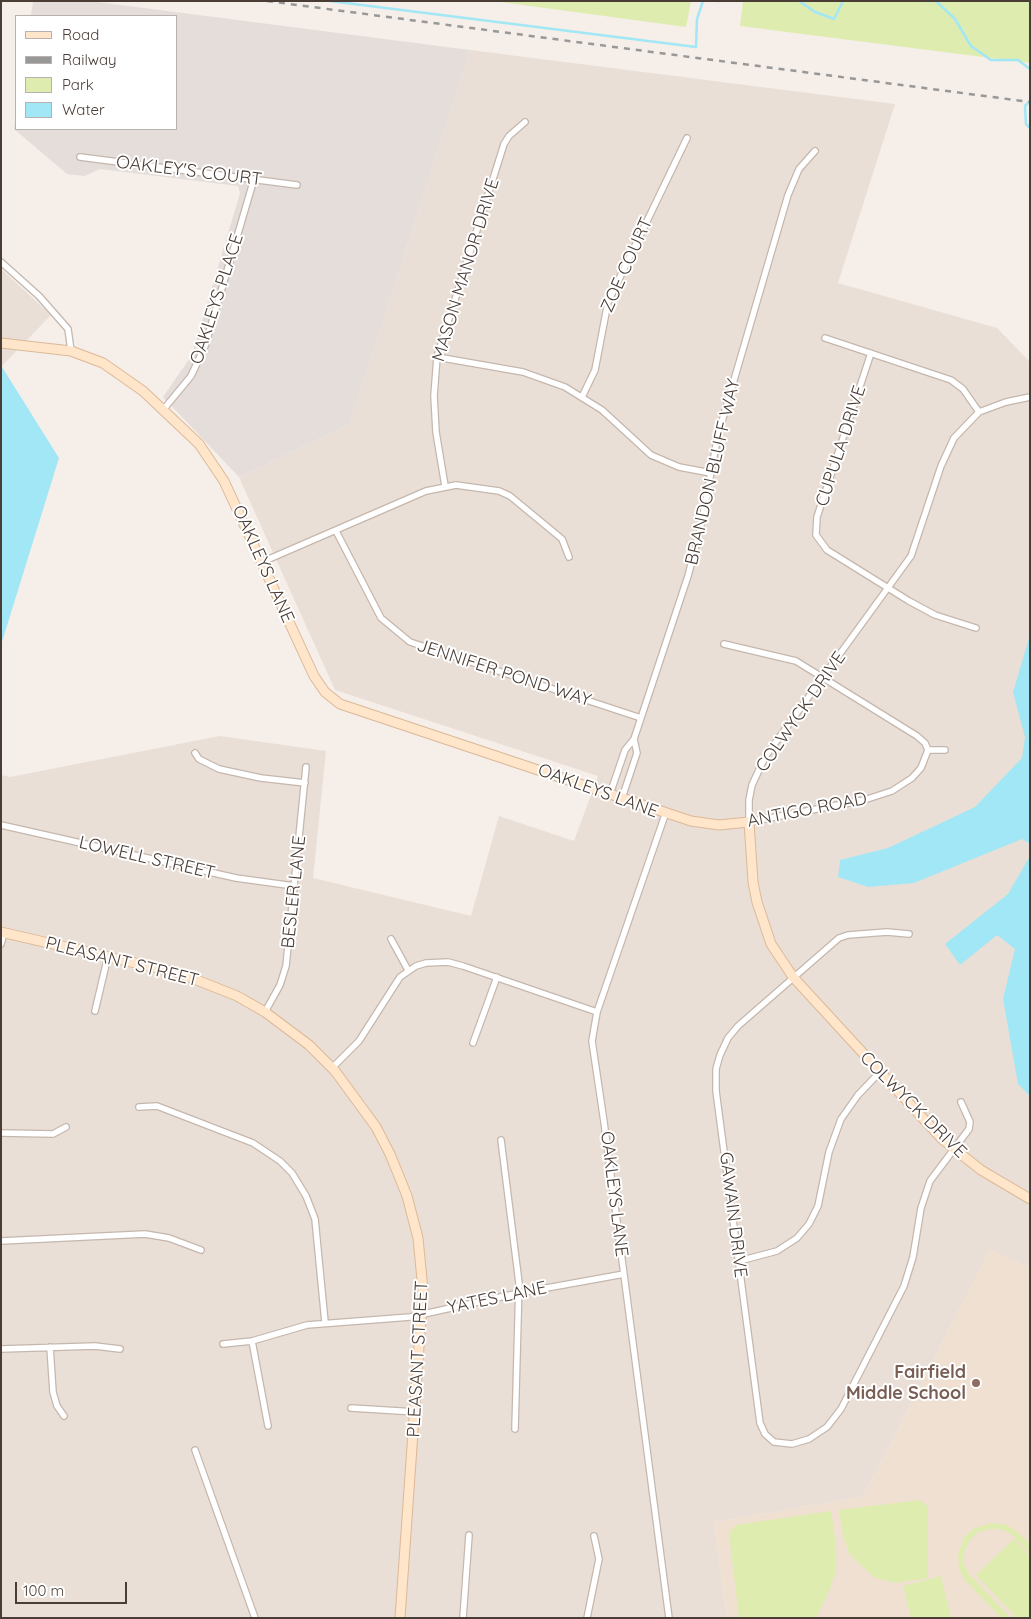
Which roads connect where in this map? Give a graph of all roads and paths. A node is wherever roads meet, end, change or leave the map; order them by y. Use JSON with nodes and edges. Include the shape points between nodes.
{"nodes":[{"id":1,"x":525,"y":122,"type":"dead end"},
{"id":2,"x":687,"y":138,"type":"dead end"},
{"id":3,"x":815,"y":151,"type":"dead end"},
{"id":4,"x":80,"y":157,"type":"dead end"},
{"id":5,"x":254,"y":179,"type":"junction"},
{"id":6,"x":297,"y":185,"type":"dead end"},
{"id":7,"x":1,"y":262,"type":"edge"},
{"id":8,"x":825,"y":338,"type":"dead end"},
{"id":9,"x":1,"y":343,"type":"edge"},
{"id":10,"x":71,"y":351,"type":"junction"},
{"id":11,"x":871,"y":353,"type":"junction"},
{"id":12,"x":437,"y":357,"type":"junction"},
{"id":13,"x":582,"y":397,"type":"junction"},
{"id":14,"x":1030,"y":397,"type":"edge"},
{"id":15,"x":164,"y":410,"type":"junction"},
{"id":16,"x":979,"y":412,"type":"junction"},
{"id":17,"x":711,"y":473,"type":"junction"},
{"id":18,"x":445,"y":486,"type":"junction"},
{"id":19,"x":336,"y":531,"type":"junction"},
{"id":20,"x":569,"y":557,"type":"dead end"},
{"id":21,"x":262,"y":562,"type":"junction"},
{"id":22,"x":890,"y":588,"type":"junction"},
{"id":23,"x":976,"y":628,"type":"dead end"},
{"id":24,"x":724,"y":644,"type":"dead end"},
{"id":25,"x":824,"y":677,"type":"junction"},
{"id":26,"x":641,"y":718,"type":"junction"},
{"id":27,"x":634,"y":739,"type":"junction"},
{"id":28,"x":928,"y":750,"type":"junction"},
{"id":29,"x":945,"y":750,"type":"dead end"},
{"id":30,"x":195,"y":753,"type":"dead end"},
{"id":31,"x":306,"y":766,"type":"dead end"},
{"id":32,"x":305,"y":783,"type":"junction"},
{"id":33,"x":610,"y":794,"type":"junction"},
{"id":34,"x":622,"y":798,"type":"junction"},
{"id":35,"x":666,"y":812,"type":"junction"},
{"id":36,"x":749,"y":822,"type":"junction"},
{"id":37,"x":1,"y":825,"type":"edge"},
{"id":38,"x":294,"y":886,"type":"junction"},
{"id":39,"x":2,"y":933,"type":"edge"},
{"id":40,"x":909,"y":934,"type":"dead end"},
{"id":41,"x":391,"y":939,"type":"dead end"},
{"id":42,"x":1,"y":944,"type":"edge"},
{"id":43,"x":108,"y":956,"type":"junction"},
{"id":44,"x":408,"y":970,"type":"junction"},
{"id":45,"x":497,"y":977,"type":"junction"},
{"id":46,"x":793,"y":977,"type":"junction"},
{"id":47,"x":95,"y":1011,"type":"dead end"},
{"id":48,"x":265,"y":1012,"type":"junction"},
{"id":49,"x":597,"y":1012,"type":"junction"},
{"id":50,"x":473,"y":1043,"type":"dead end"},
{"id":51,"x":332,"y":1068,"type":"junction"},
{"id":52,"x":879,"y":1073,"type":"junction"},
{"id":53,"x":961,"y":1102,"type":"dead end"},
{"id":54,"x":139,"y":1107,"type":"dead end"},
{"id":55,"x":66,"y":1127,"type":"dead end"},
{"id":56,"x":1,"y":1133,"type":"edge"},
{"id":57,"x":501,"y":1140,"type":"dead end"},
{"id":58,"x":954,"y":1149,"type":"junction"},
{"id":59,"x":1030,"y":1199,"type":"edge"},
{"id":60,"x":1,"y":1242,"type":"edge"},
{"id":61,"x":201,"y":1250,"type":"dead end"},
{"id":62,"x":739,"y":1261,"type":"junction"},
{"id":63,"x":624,"y":1274,"type":"junction"},
{"id":64,"x":519,"y":1293,"type":"junction"},
{"id":65,"x":423,"y":1314,"type":"junction"},
{"id":66,"x":325,"y":1322,"type":"junction"},
{"id":67,"x":252,"y":1340,"type":"junction"},
{"id":68,"x":222,"y":1344,"type":"dead end"},
{"id":69,"x":50,"y":1348,"type":"junction"},
{"id":70,"x":120,"y":1349,"type":"dead end"},
{"id":71,"x":1,"y":1350,"type":"edge"},
{"id":72,"x":351,"y":1408,"type":"dead end"},
{"id":73,"x":416,"y":1412,"type":"junction"},
{"id":74,"x":64,"y":1416,"type":"dead end"},
{"id":75,"x":268,"y":1426,"type":"dead end"},
{"id":76,"x":515,"y":1429,"type":"dead end"},
{"id":77,"x":194,"y":1450,"type":"dead end"},
{"id":78,"x":469,"y":1535,"type":"dead end"},
{"id":79,"x":594,"y":1536,"type":"dead end"},
{"id":80,"x":254,"y":1618,"type":"edge"},
{"id":81,"x":400,"y":1618,"type":"edge"},
{"id":82,"x":463,"y":1618,"type":"edge"},
{"id":83,"x":587,"y":1618,"type":"edge"},
{"id":84,"x":669,"y":1618,"type":"edge"}],
"edges":[{"from":1,"to":12,"type":"street","name":"MASON MANOR DRIVE","via":[[504,144]]},
{"from":2,"to":13,"type":"street","name":"ZOE COURT","via":[[608,302],[595,370]]},
{"from":3,"to":17,"type":"street","name":"BRANDON BLUFF WAY","via":[[799,169],[791,185],[718,435]]},
{"from":4,"to":5,"type":"street","name":"OAKLEY'S COURT"},
{"from":5,"to":6,"type":"street","name":"OAKLEY'S COURT"},
{"from":5,"to":15,"type":"street","name":"OAKLEYS PLACE","via":[[205,346],[191,376]]},
{"from":7,"to":10,"type":"street","via":[[39,296],[68,329]]},
{"from":8,"to":11,"type":"street"},
{"from":9,"to":10,"type":"street","name":"OAKLEYS LANE"},
{"from":10,"to":15,"type":"street","name":"OAKLEYS LANE","via":[[114,369]]},
{"from":11,"to":16,"type":"street","via":[[951,380],[963,389]]},
{"from":11,"to":22,"type":"street","name":"CUPULA DRIVE","via":[[815,527],[827,550]]},
{"from":12,"to":13,"type":"street","via":[[523,372]]},
{"from":12,"to":18,"type":"street","name":"MASON MANOR DRIVE","via":[[436,432]]},
{"from":13,"to":17,"type":"street","via":[[602,410],[652,455],[679,467]]},
{"from":14,"to":16,"type":"street","name":"COLWYCK DRIVE"},
{"from":15,"to":21,"type":"street","name":"OAKLEYS LANE","via":[[199,444],[216,466]]},
{"from":16,"to":22,"type":"street","name":"COLWYCK DRIVE","via":[[954,438],[941,466],[911,556]]},
{"from":17,"to":26,"type":"street","name":"BRANDON BLUFF WAY","via":[[688,576]]},
{"from":18,"to":19,"type":"street"},
{"from":18,"to":20,"type":"street","via":[[476,487],[510,496],[562,539]]},
{"from":19,"to":21,"type":"street"},
{"from":19,"to":26,"type":"street","name":"JENNIFER POND WAY","via":[[378,613],[410,642]]},
{"from":21,"to":33,"type":"street","name":"OAKLEYS LANE","via":[[314,676],[325,692],[340,704]]},
{"from":22,"to":23,"type":"street","via":[[935,614]]},
{"from":22,"to":25,"type":"street","name":"COLWYCK DRIVE"},
{"from":24,"to":25,"type":"street","via":[[796,661]]},
{"from":25,"to":28,"type":"street","via":[[917,736]]},
{"from":25,"to":36,"type":"street","name":"COLWYCK DRIVE","via":[[758,770],[749,800]]},
{"from":26,"to":27,"type":"street","name":"BRANDON BLUFF WAY"},
{"from":27,"to":33,"type":"street","name":"BRANDON BLUFF WAY","via":[[625,750]]},
{"from":27,"to":34,"type":"street","name":"BRANDON BLUFF WAY","via":[[637,753]]},
{"from":28,"to":29,"type":"street"},
{"from":28,"to":36,"type":"street","name":"ANTIGO ROAD","via":[[921,768],[892,791],[864,800]]},
{"from":30,"to":32,"type":"street","via":[[219,769]]},
{"from":31,"to":32,"type":"street","name":"BESLER LANE"},
{"from":32,"to":38,"type":"street","name":"BESLER LANE"},
{"from":33,"to":34,"type":"street","name":"OAKLEYS LANE"},
{"from":34,"to":35,"type":"street","name":"OAKLEYS LANE"},
{"from":35,"to":36,"type":"street","name":"ANTIGO ROAD","via":[[708,824]]},
{"from":35,"to":49,"type":"street","name":"OAKLEYS LANE"},
{"from":36,"to":46,"type":"street","name":"COLWYCK DRIVE","via":[[758,908],[772,944]]},
{"from":37,"to":38,"type":"street","name":"LOWELL STREET","via":[[236,878]]},
{"from":38,"to":48,"type":"street","name":"BESLER LANE","via":[[286,966]]},
{"from":39,"to":42,"type":"street"},
{"from":39,"to":43,"type":"street","name":"PLEASANT STREET"},
{"from":40,"to":46,"type":"street","name":"GAWAIN DRIVE","via":[[848,934]]},
{"from":41,"to":44,"type":"street"},
{"from":43,"to":47,"type":"street"},
{"from":43,"to":48,"type":"street","name":"PLEASANT STREET","via":[[192,977]]},
{"from":44,"to":45,"type":"street","via":[[433,961],[448,962]]},
{"from":44,"to":51,"type":"street","via":[[395,984],[359,1041]]},
{"from":45,"to":49,"type":"street"},
{"from":45,"to":50,"type":"street"},
{"from":46,"to":52,"type":"street","name":"COLWYCK DRIVE"},
{"from":46,"to":62,"type":"street","name":"GAWAIN DRIVE","via":[[738,1026],[723,1048],[716,1069],[716,1091]]},
{"from":48,"to":51,"type":"street","name":"PLEASANT STREET","via":[[301,1038]]},
{"from":49,"to":63,"type":"street","name":"OAKLEYS LANE","via":[[592,1050]]},
{"from":51,"to":65,"type":"street","name":"PLEASANT STREET","via":[[376,1127],[407,1196],[421,1262]]},
{"from":52,"to":58,"type":"street","name":"COLWYCK DRIVE"},
{"from":52,"to":62,"type":"street","via":[[858,1094],[841,1119],[829,1152],[818,1206],[809,1224],[785,1247]]},
{"from":53,"to":58,"type":"street","via":[[970,1122],[968,1132]]},
{"from":54,"to":66,"type":"street","via":[[157,1106],[253,1144],[292,1173],[315,1219]]},
{"from":55,"to":56,"type":"street","via":[[53,1134]]},
{"from":57,"to":64,"type":"street"},
{"from":58,"to":59,"type":"street","name":"COLWYCK DRIVE","via":[[981,1170]]},
{"from":58,"to":62,"type":"street","name":"GAWAIN DRIVE","via":[[937,1169],[924,1195],[913,1257],[896,1303],[837,1416],[809,1439],[782,1444],[769,1438],[762,1428]]},
{"from":60,"to":61,"type":"street","via":[[145,1234],[169,1238]]},
{"from":63,"to":64,"type":"street","name":"YATES LANE"},
{"from":63,"to":84,"type":"street","name":"OAKLEYS LANE"},
{"from":64,"to":65,"type":"street","name":"YATES LANE"},
{"from":64,"to":76,"type":"street"},
{"from":65,"to":66,"type":"street","name":"YATES LANE"},
{"from":65,"to":73,"type":"street","name":"PLEASANT STREET"},
{"from":66,"to":67,"type":"street","name":"YATES LANE"},
{"from":67,"to":68,"type":"street","name":"YATES LANE"},
{"from":67,"to":75,"type":"street"},
{"from":69,"to":70,"type":"street","via":[[95,1346]]},
{"from":69,"to":71,"type":"street"},
{"from":69,"to":74,"type":"street","via":[[53,1392]]},
{"from":72,"to":73,"type":"street"},
{"from":73,"to":81,"type":"street","name":"PLEASANT STREET"},
{"from":77,"to":80,"type":"street"},
{"from":78,"to":82,"type":"street"},
{"from":79,"to":83,"type":"street","via":[[599,1559]]}]}
